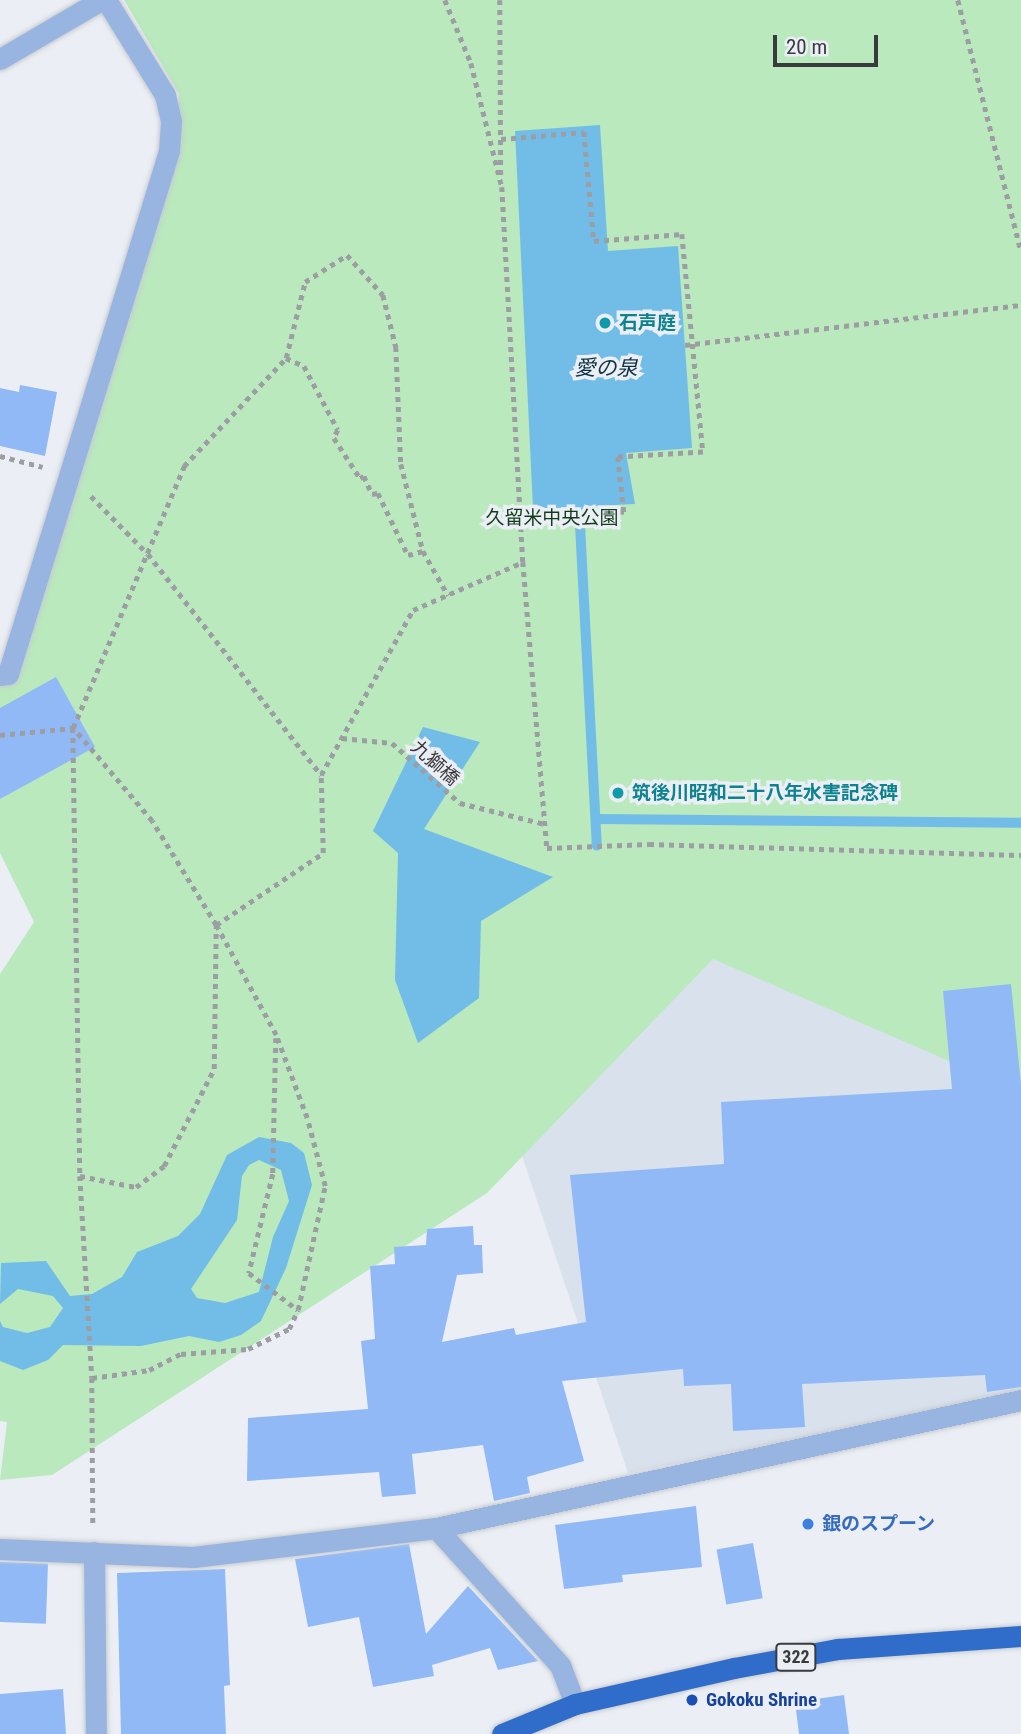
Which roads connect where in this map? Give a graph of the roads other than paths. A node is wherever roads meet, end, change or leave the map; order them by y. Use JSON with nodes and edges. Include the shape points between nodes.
{"nodes":[{"id":1,"x":103,"y":0,"type":"edge"},
{"id":2,"x":0,"y":59,"type":"edge"},
{"id":3,"x":0,"y":676,"type":"edge"},
{"id":4,"x":1021,"y":1400,"type":"edge"},
{"id":5,"x":436,"y":1528,"type":"junction"},
{"id":6,"x":0,"y":1549,"type":"edge"},
{"id":7,"x":94,"y":1552,"type":"junction"},
{"id":8,"x":1021,"y":1636,"type":"edge"},
{"id":9,"x":575,"y":1704,"type":"junction"},
{"id":10,"x":96,"y":1734,"type":"edge"},
{"id":11,"x":502,"y":1734,"type":"edge"}],
"edges":[{"from":1,"to":2,"type":"street"},
{"from":1,"to":3,"type":"street","via":[[165,95],[171,121],[169,151],[8,674]]},
{"from":4,"to":5,"type":"street"},
{"from":5,"to":7,"type":"street","via":[[193,1556]]},
{"from":5,"to":9,"type":"street","via":[[560,1665]]},
{"from":6,"to":7,"type":"street"},
{"from":7,"to":10,"type":"street"},
{"from":8,"to":9,"type":"highway","number":"322","via":[[838,1649]]},
{"from":9,"to":11,"type":"highway","number":"322"}]}
